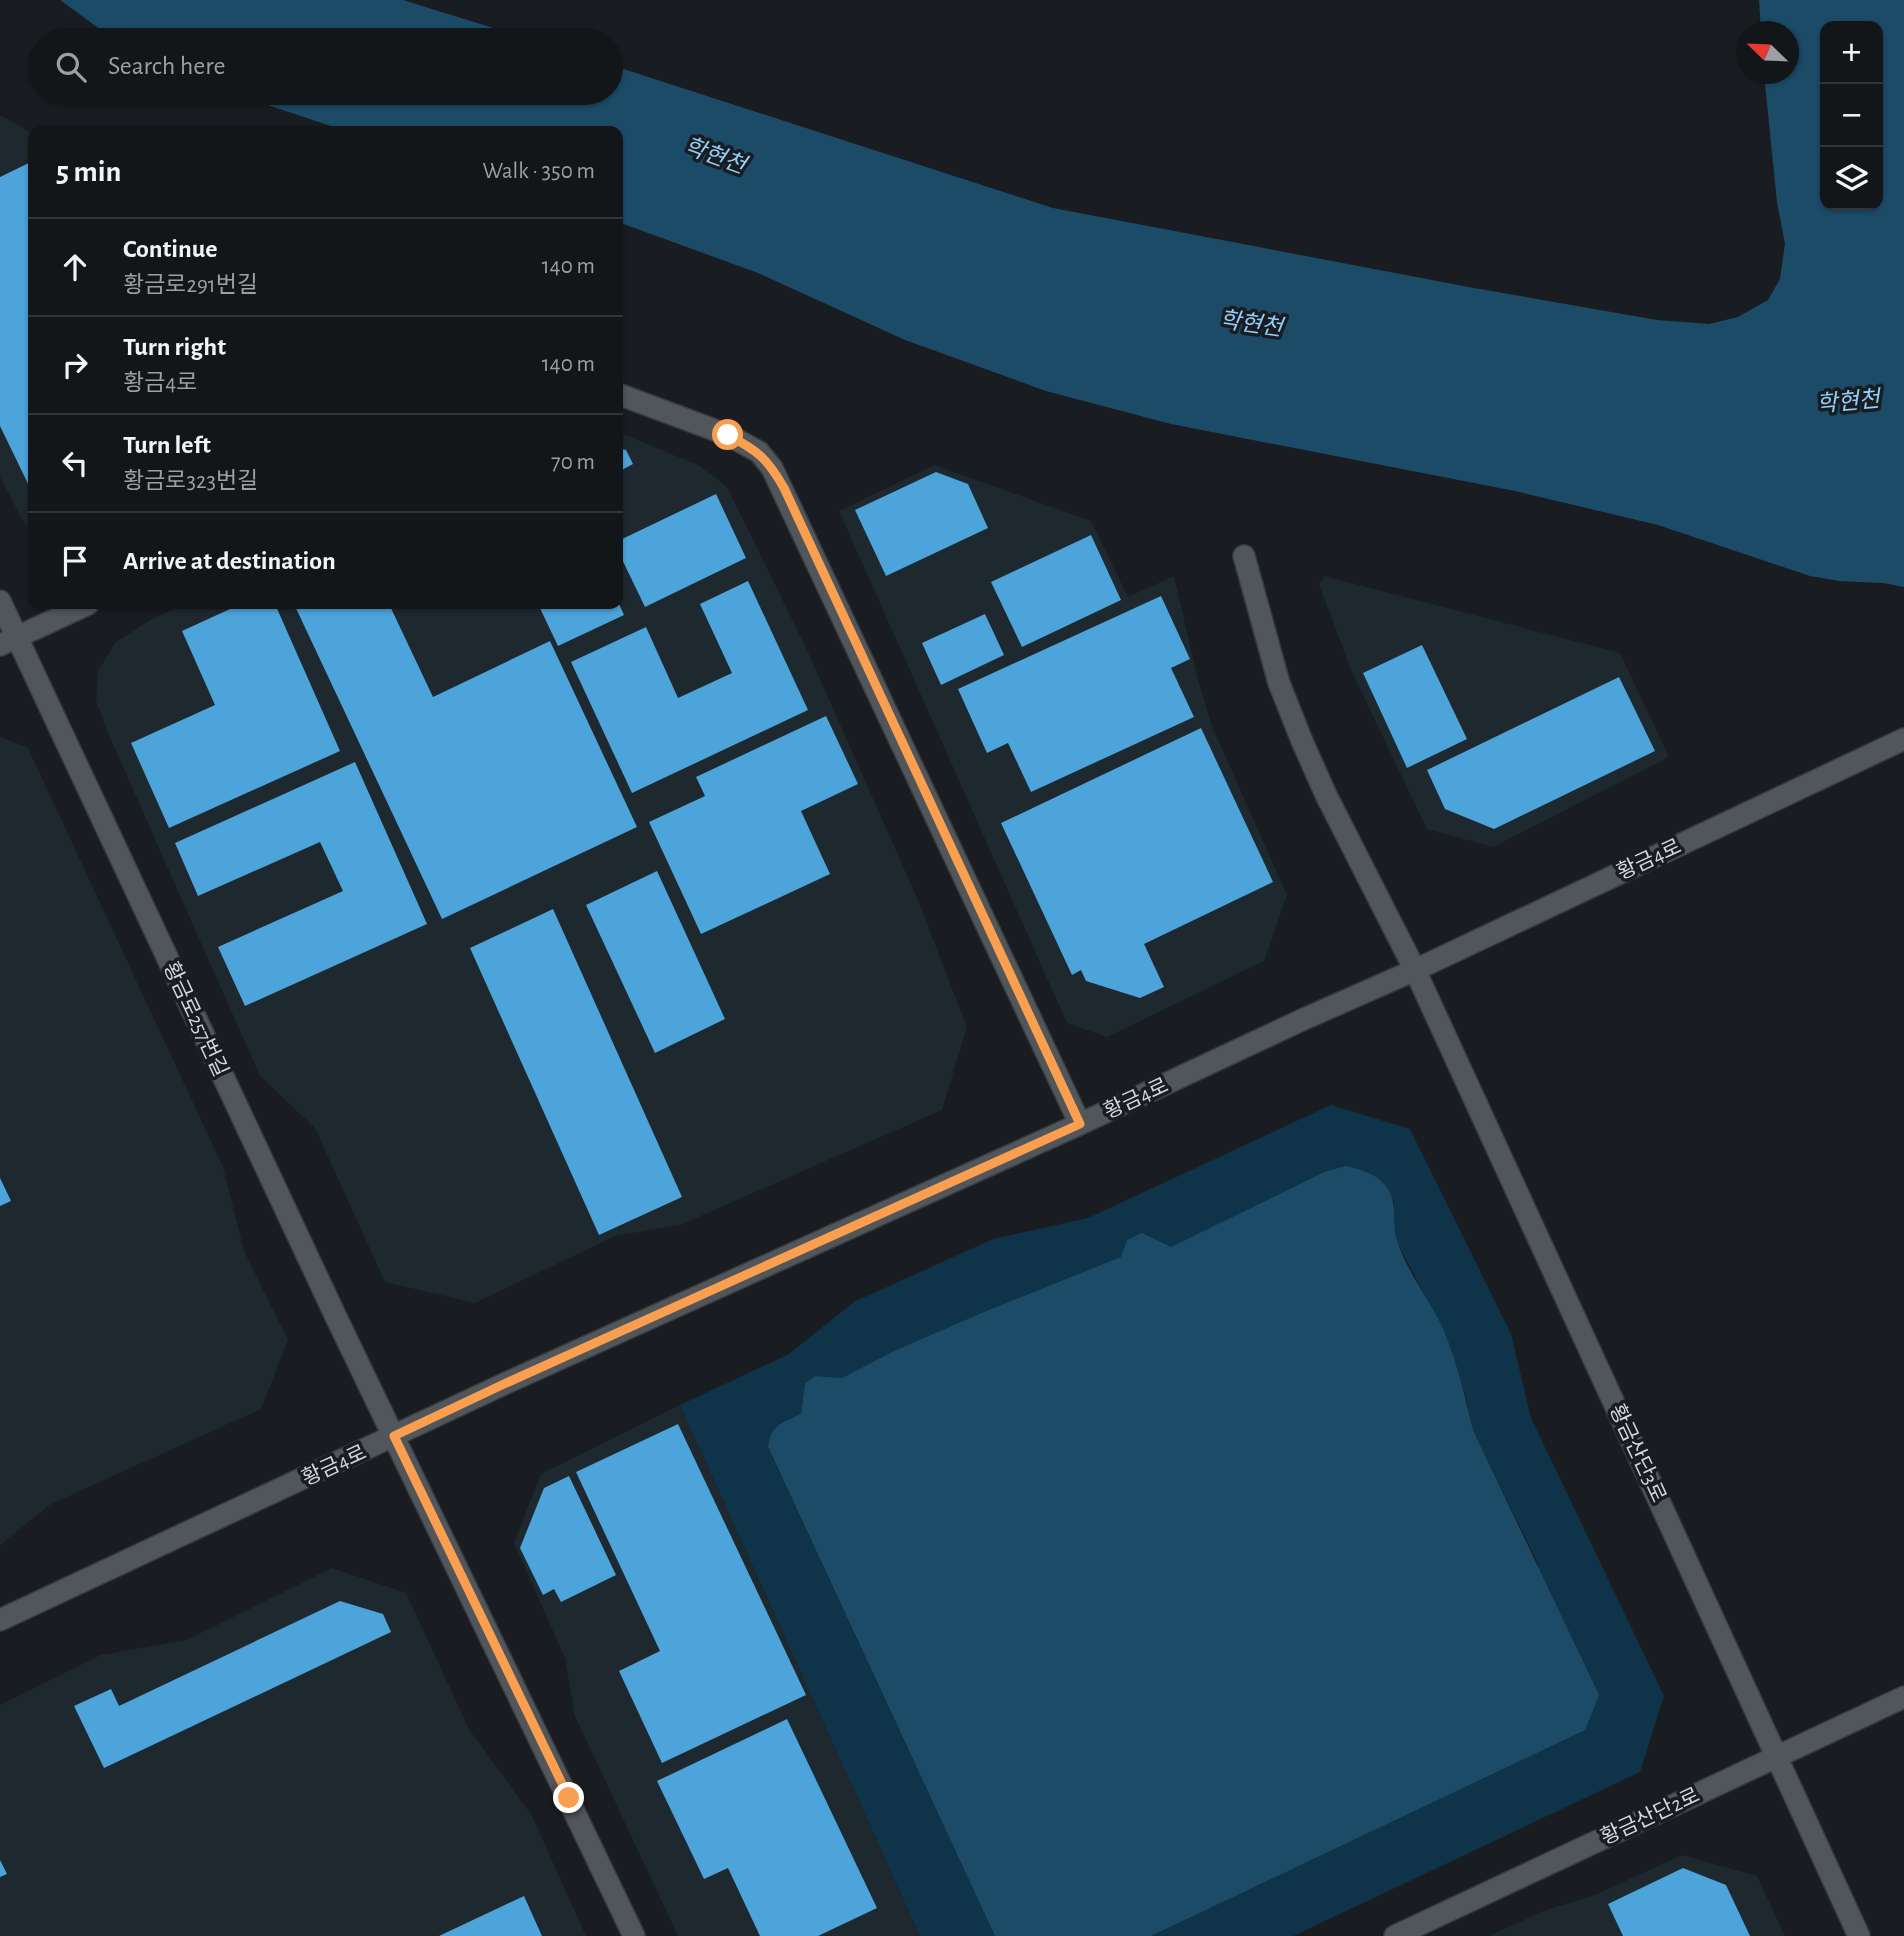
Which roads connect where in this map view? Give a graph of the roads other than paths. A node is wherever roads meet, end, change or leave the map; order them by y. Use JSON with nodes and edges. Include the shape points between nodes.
{"nodes":[{"id":1,"x":623,"y":396,"type":"edge"},
{"id":2,"x":1244,"y":555,"type":"dead end"},
{"id":3,"x":0,"y":601,"type":"edge"},
{"id":4,"x":77,"y":609,"type":"edge"},
{"id":5,"x":8,"y":641,"type":"edge"},
{"id":6,"x":1904,"y":739,"type":"edge"},
{"id":7,"x":1415,"y":970,"type":"junction"},
{"id":8,"x":1080,"y":1124,"type":"junction"},
{"id":9,"x":394,"y":1436,"type":"junction"},
{"id":10,"x":0,"y":1620,"type":"edge"},
{"id":11,"x":1904,"y":1697,"type":"edge"},
{"id":12,"x":1778,"y":1756,"type":"junction"},
{"id":13,"x":634,"y":1936,"type":"edge"},
{"id":14,"x":1395,"y":1936,"type":"edge"},
{"id":15,"x":1860,"y":1936,"type":"edge"}],
"edges":[{"from":1,"to":8,"type":"street","via":[[728,435],[758,452],[772,468]]},
{"from":2,"to":7,"type":"street","name":"황금산단3로","via":[[1279,683],[1302,741]]},
{"from":3,"to":5,"type":"street","name":"황금로257번길"},
{"from":4,"to":5,"type":"street"},
{"from":5,"to":9,"type":"street","name":"황금로257번길"},
{"from":6,"to":7,"type":"street","name":"황금4로"},
{"from":7,"to":8,"type":"street","name":"황금4로"},
{"from":7,"to":12,"type":"street","name":"황금산단3로"},
{"from":8,"to":9,"type":"street","name":"황금4로"},
{"from":9,"to":10,"type":"street","name":"황금4로"},
{"from":9,"to":13,"type":"street","name":"황금로257번길"},
{"from":11,"to":12,"type":"street","name":"황금산단2로"},
{"from":12,"to":14,"type":"street","name":"황금산단2로"},
{"from":12,"to":15,"type":"street","name":"황금산단3로"}]}
